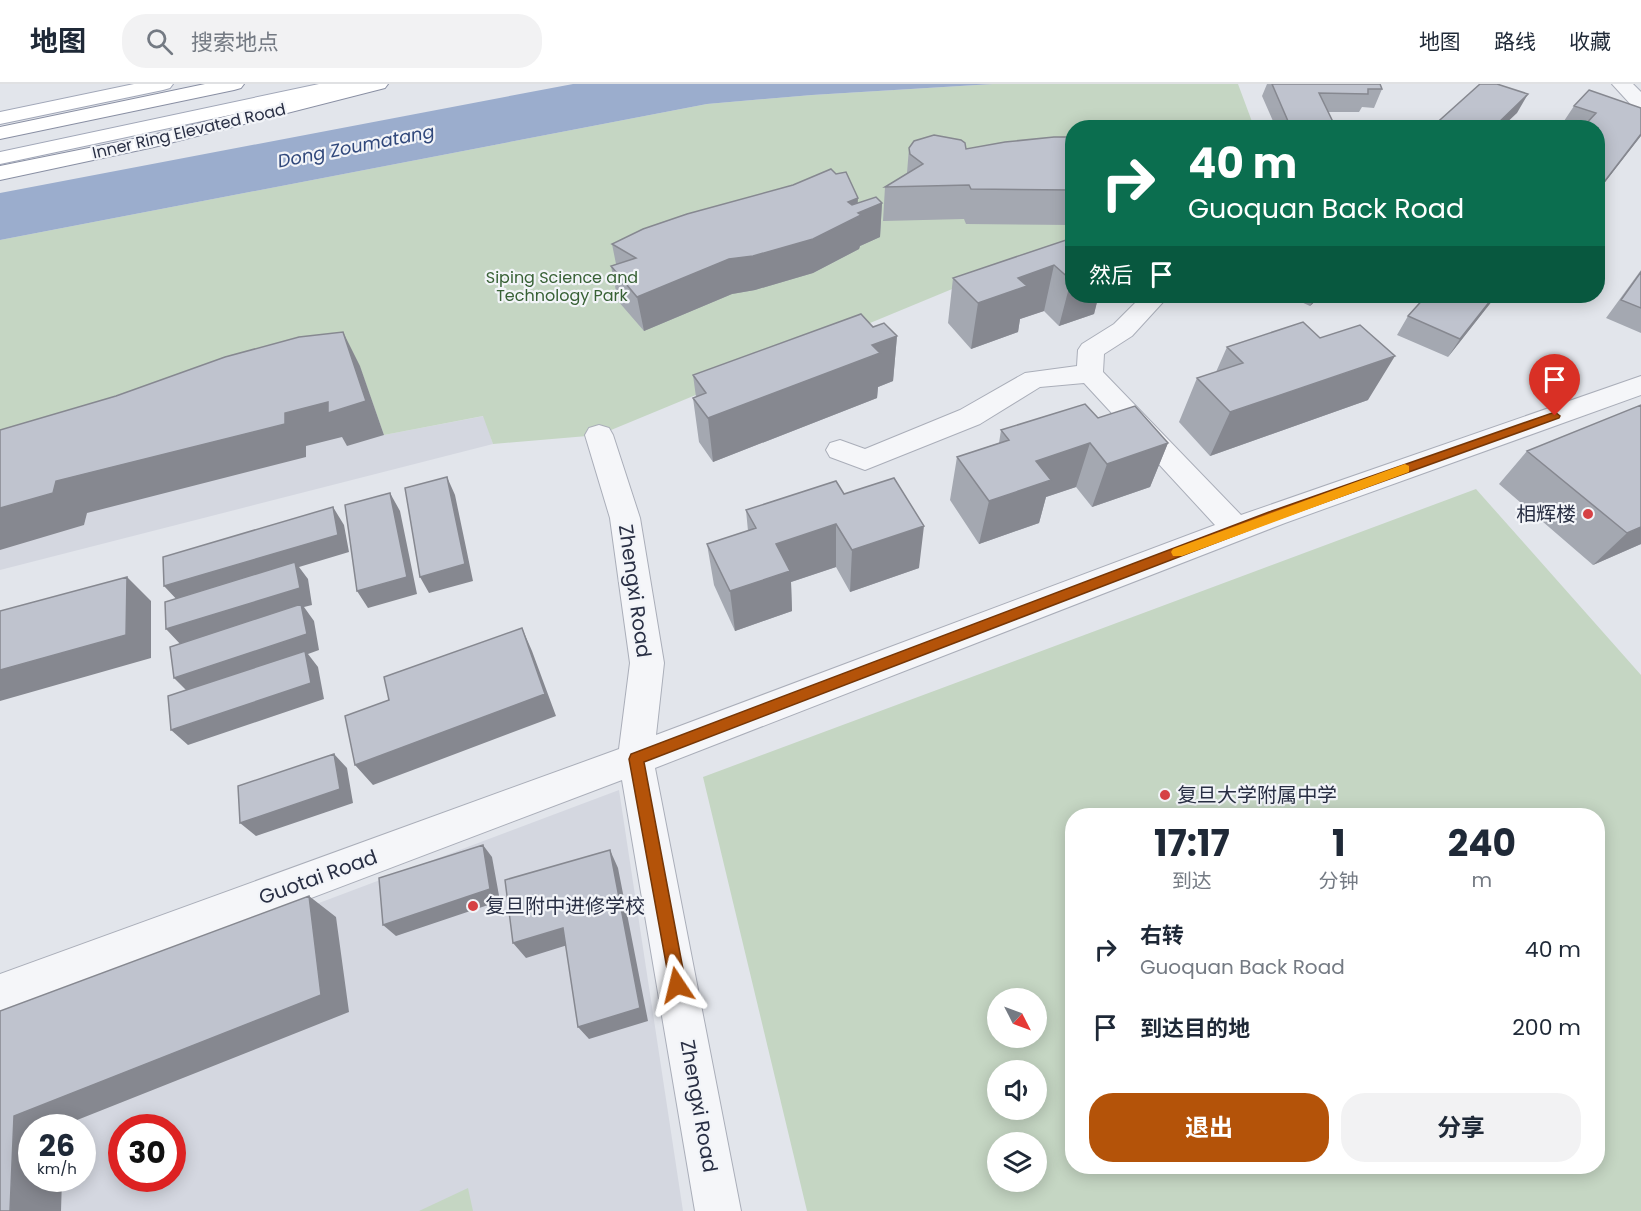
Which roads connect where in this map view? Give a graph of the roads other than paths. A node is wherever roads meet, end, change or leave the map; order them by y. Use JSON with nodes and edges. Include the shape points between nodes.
{"nodes":[{"id":1,"x":163,"y":84,"type":"edge"},
{"id":2,"x":234,"y":84,"type":"edge"},
{"id":3,"x":316,"y":84,"type":"edge"},
{"id":4,"x":348,"y":84,"type":"edge"},
{"id":5,"x":378,"y":84,"type":"edge"},
{"id":6,"x":1622,"y":84,"type":"edge"},
{"id":7,"x":1641,"y":104,"type":"edge"},
{"id":8,"x":0,"y":118,"type":"edge"},
{"id":9,"x":0,"y":133,"type":"edge"},
{"id":10,"x":0,"y":157,"type":"edge"},
{"id":11,"x":0,"y":173,"type":"edge"},
{"id":12,"x":1150,"y":303,"type":"edge"},
{"id":13,"x":1089,"y":374,"type":"junction"},
{"id":14,"x":1641,"y":385,"type":"edge"},
{"id":15,"x":599,"y":435,"type":"dead end"},
{"id":16,"x":840,"y":450,"type":"dead end"},
{"id":17,"x":1237,"y":530,"type":"junction"},
{"id":18,"x":636,"y":759,"type":"junction"},
{"id":19,"x":0,"y":995,"type":"edge"},
{"id":20,"x":718,"y":1211,"type":"edge"}],
"edges":[{"from":1,"to":8,"type":"main road"},
{"from":2,"to":9,"type":"main road"},
{"from":3,"to":10,"type":"main road","name":"Inner Ring Elevated Road"},
{"from":4,"to":10,"type":"main road"},
{"from":5,"to":11,"type":"main road","name":"Inner Ring Elevated Road","via":[[154,141]]},
{"from":6,"to":7,"type":"street"},
{"from":12,"to":13,"type":"street","via":[[1123,330],[1091,350]]},
{"from":13,"to":16,"type":"street","via":[[1034,379],[970,417],[865,460]]},
{"from":13,"to":17,"type":"street"},
{"from":14,"to":17,"type":"street","name":"Guotai Road"},
{"from":15,"to":18,"type":"street","name":"Zhengxi Road","via":[[625,518],[647,663]]},
{"from":17,"to":18,"type":"street","name":"Guotai Road"},
{"from":18,"to":19,"type":"street","name":"Guotai Road"},
{"from":18,"to":20,"type":"street","name":"Zhengxi Road"}]}
